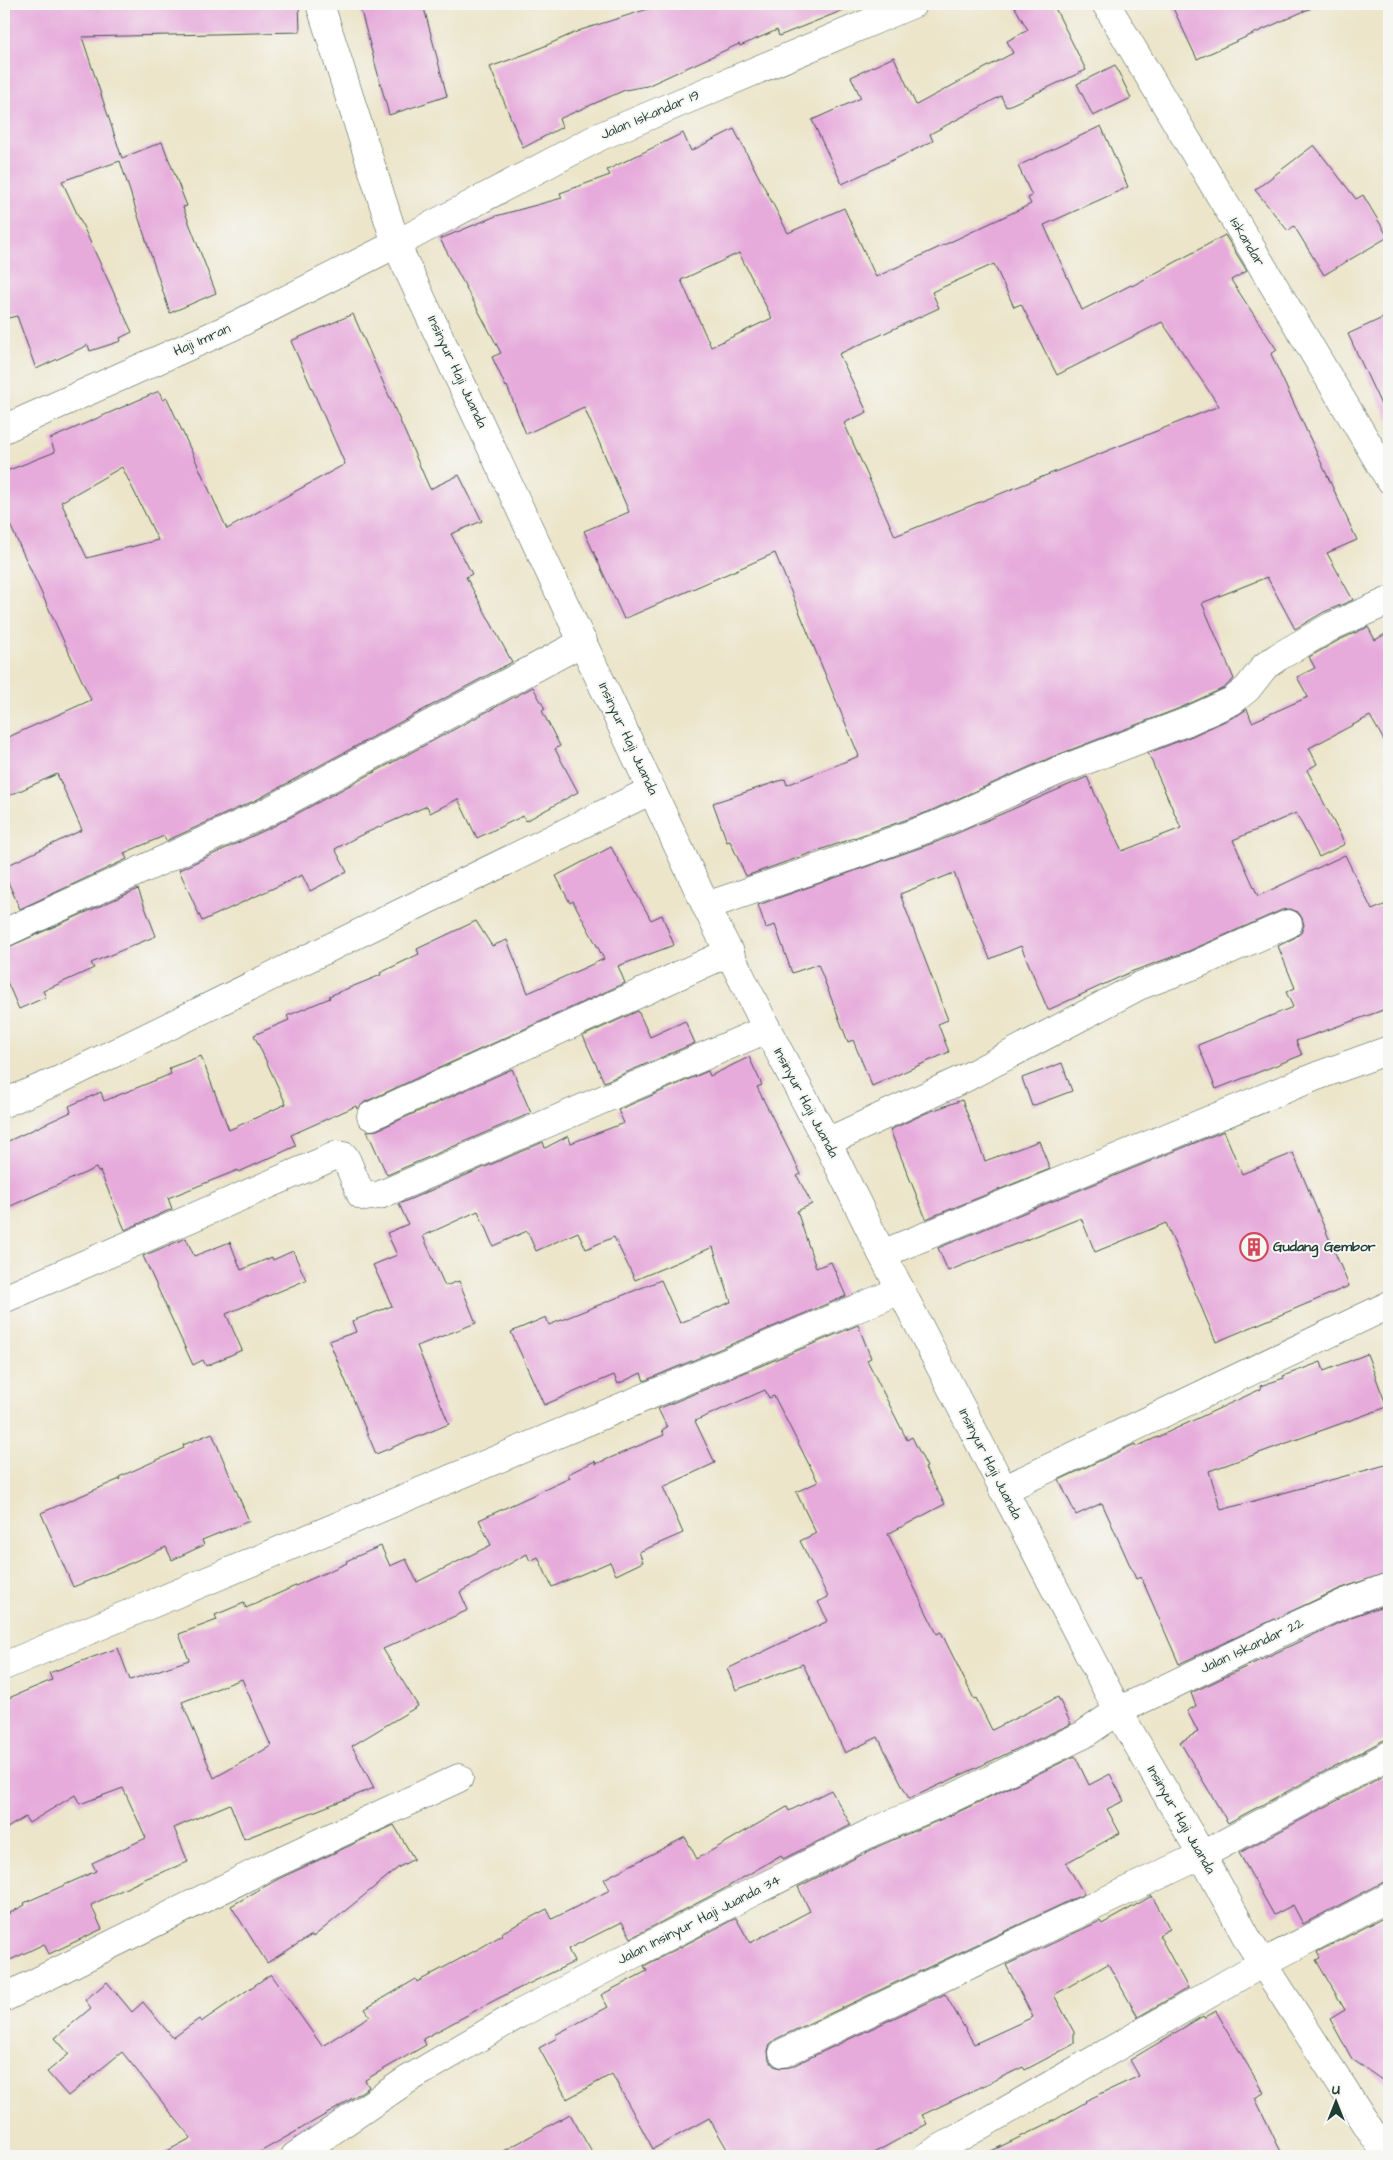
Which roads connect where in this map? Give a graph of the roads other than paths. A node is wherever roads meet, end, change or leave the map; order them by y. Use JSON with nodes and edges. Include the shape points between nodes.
{"nodes":[{"id":1,"x":320,"y":4,"type":"edge"},
{"id":2,"x":913,"y":4,"type":"edge"},
{"id":3,"x":1106,"y":4,"type":"edge"},
{"id":4,"x":396,"y":244,"type":"junction"},
{"id":5,"x":4,"y":430,"type":"edge"},
{"id":6,"x":1389,"y":479,"type":"edge"},
{"id":7,"x":1389,"y":601,"type":"edge"},
{"id":8,"x":583,"y":642,"type":"junction"},
{"id":9,"x":652,"y":790,"type":"junction"},
{"id":10,"x":706,"y":906,"type":"junction"},
{"id":11,"x":1288,"y":924,"type":"dead end"},
{"id":12,"x":4,"y":933,"type":"edge"},
{"id":13,"x":730,"y":952,"type":"junction"},
{"id":14,"x":767,"y":1029,"type":"junction"},
{"id":15,"x":1389,"y":1050,"type":"edge"},
{"id":16,"x":4,"y":1103,"type":"edge"},
{"id":17,"x":371,"y":1116,"type":"dead end"},
{"id":18,"x":827,"y":1142,"type":"junction"},
{"id":19,"x":882,"y":1254,"type":"junction"},
{"id":20,"x":901,"y":1290,"type":"junction"},
{"id":21,"x":4,"y":1299,"type":"edge"},
{"id":22,"x":1389,"y":1305,"type":"edge"},
{"id":23,"x":1003,"y":1490,"type":"junction"},
{"id":24,"x":1389,"y":1587,"type":"edge"},
{"id":25,"x":4,"y":1666,"type":"edge"},
{"id":26,"x":1118,"y":1711,"type":"junction"},
{"id":27,"x":1389,"y":1755,"type":"edge"},
{"id":28,"x":459,"y":1778,"type":"dead end"},
{"id":29,"x":1202,"y":1855,"type":"junction"},
{"id":30,"x":1389,"y":1897,"type":"edge"},
{"id":31,"x":1263,"y":1963,"type":"junction"},
{"id":32,"x":4,"y":1998,"type":"edge"},
{"id":33,"x":783,"y":2053,"type":"dead end"},
{"id":34,"x":295,"y":2156,"type":"edge"},
{"id":35,"x":927,"y":2156,"type":"edge"},
{"id":36,"x":1387,"y":2156,"type":"edge"}],
"edges":[{"from":1,"to":4,"type":"street","name":"Insinyur Haji Juanda"},
{"from":2,"to":4,"type":"street","name":"Jalan Iskandar 19","via":[[601,136]]},
{"from":3,"to":6,"type":"street","name":"Iskandar"},
{"from":4,"to":5,"type":"street","name":"Haji Imran","via":[[236,325]]},
{"from":4,"to":8,"type":"street","name":"Insinyur Haji Juanda"},
{"from":7,"to":10,"type":"street","via":[[1332,626],[1278,657],[1232,700],[1186,722],[1058,771],[934,826]]},
{"from":8,"to":9,"type":"street","name":"Insinyur Haji Juanda"},
{"from":8,"to":12,"type":"street","via":[[265,813]]},
{"from":9,"to":10,"type":"street","name":"Insinyur Haji Juanda"},
{"from":9,"to":16,"type":"street"},
{"from":10,"to":13,"type":"street","name":"Insinyur Haji Juanda"},
{"from":11,"to":18,"type":"street","via":[[1139,986],[967,1077]]},
{"from":13,"to":14,"type":"street","name":"Insinyur Haji Juanda"},
{"from":13,"to":17,"type":"street"},
{"from":14,"to":18,"type":"street","name":"Insinyur Haji Juanda"},
{"from":14,"to":21,"type":"street","via":[[380,1194],[366,1197],[361,1194],[344,1156],[337,1155]]},
{"from":15,"to":19,"type":"street","via":[[1317,1076]]},
{"from":18,"to":19,"type":"street","name":"Insinyur Haji Juanda"},
{"from":19,"to":20,"type":"street","name":"Insinyur Haji Juanda"},
{"from":20,"to":23,"type":"street","name":"Insinyur Haji Juanda"},
{"from":20,"to":25,"type":"street"},
{"from":22,"to":23,"type":"street"},
{"from":23,"to":26,"type":"street","name":"Insinyur Haji Juanda"},
{"from":24,"to":26,"type":"street","name":"Jalan Iskandar 22","via":[[1296,1625]]},
{"from":26,"to":29,"type":"street","name":"Insinyur Haji Juanda"},
{"from":26,"to":34,"type":"street","name":"Jalan Insinyur Haji Juanda 34","via":[[1082,1735],[950,1799],[874,1831],[739,1898],[520,2014],[407,2080]]},
{"from":27,"to":29,"type":"street"},
{"from":28,"to":32,"type":"street","via":[[271,1865]]},
{"from":29,"to":31,"type":"street","name":"Insinyur Haji Juanda"},
{"from":29,"to":33,"type":"street"},
{"from":30,"to":31,"type":"street"},
{"from":31,"to":35,"type":"street"},
{"from":31,"to":36,"type":"street","name":"Insinyur Haji Juanda"}]}
